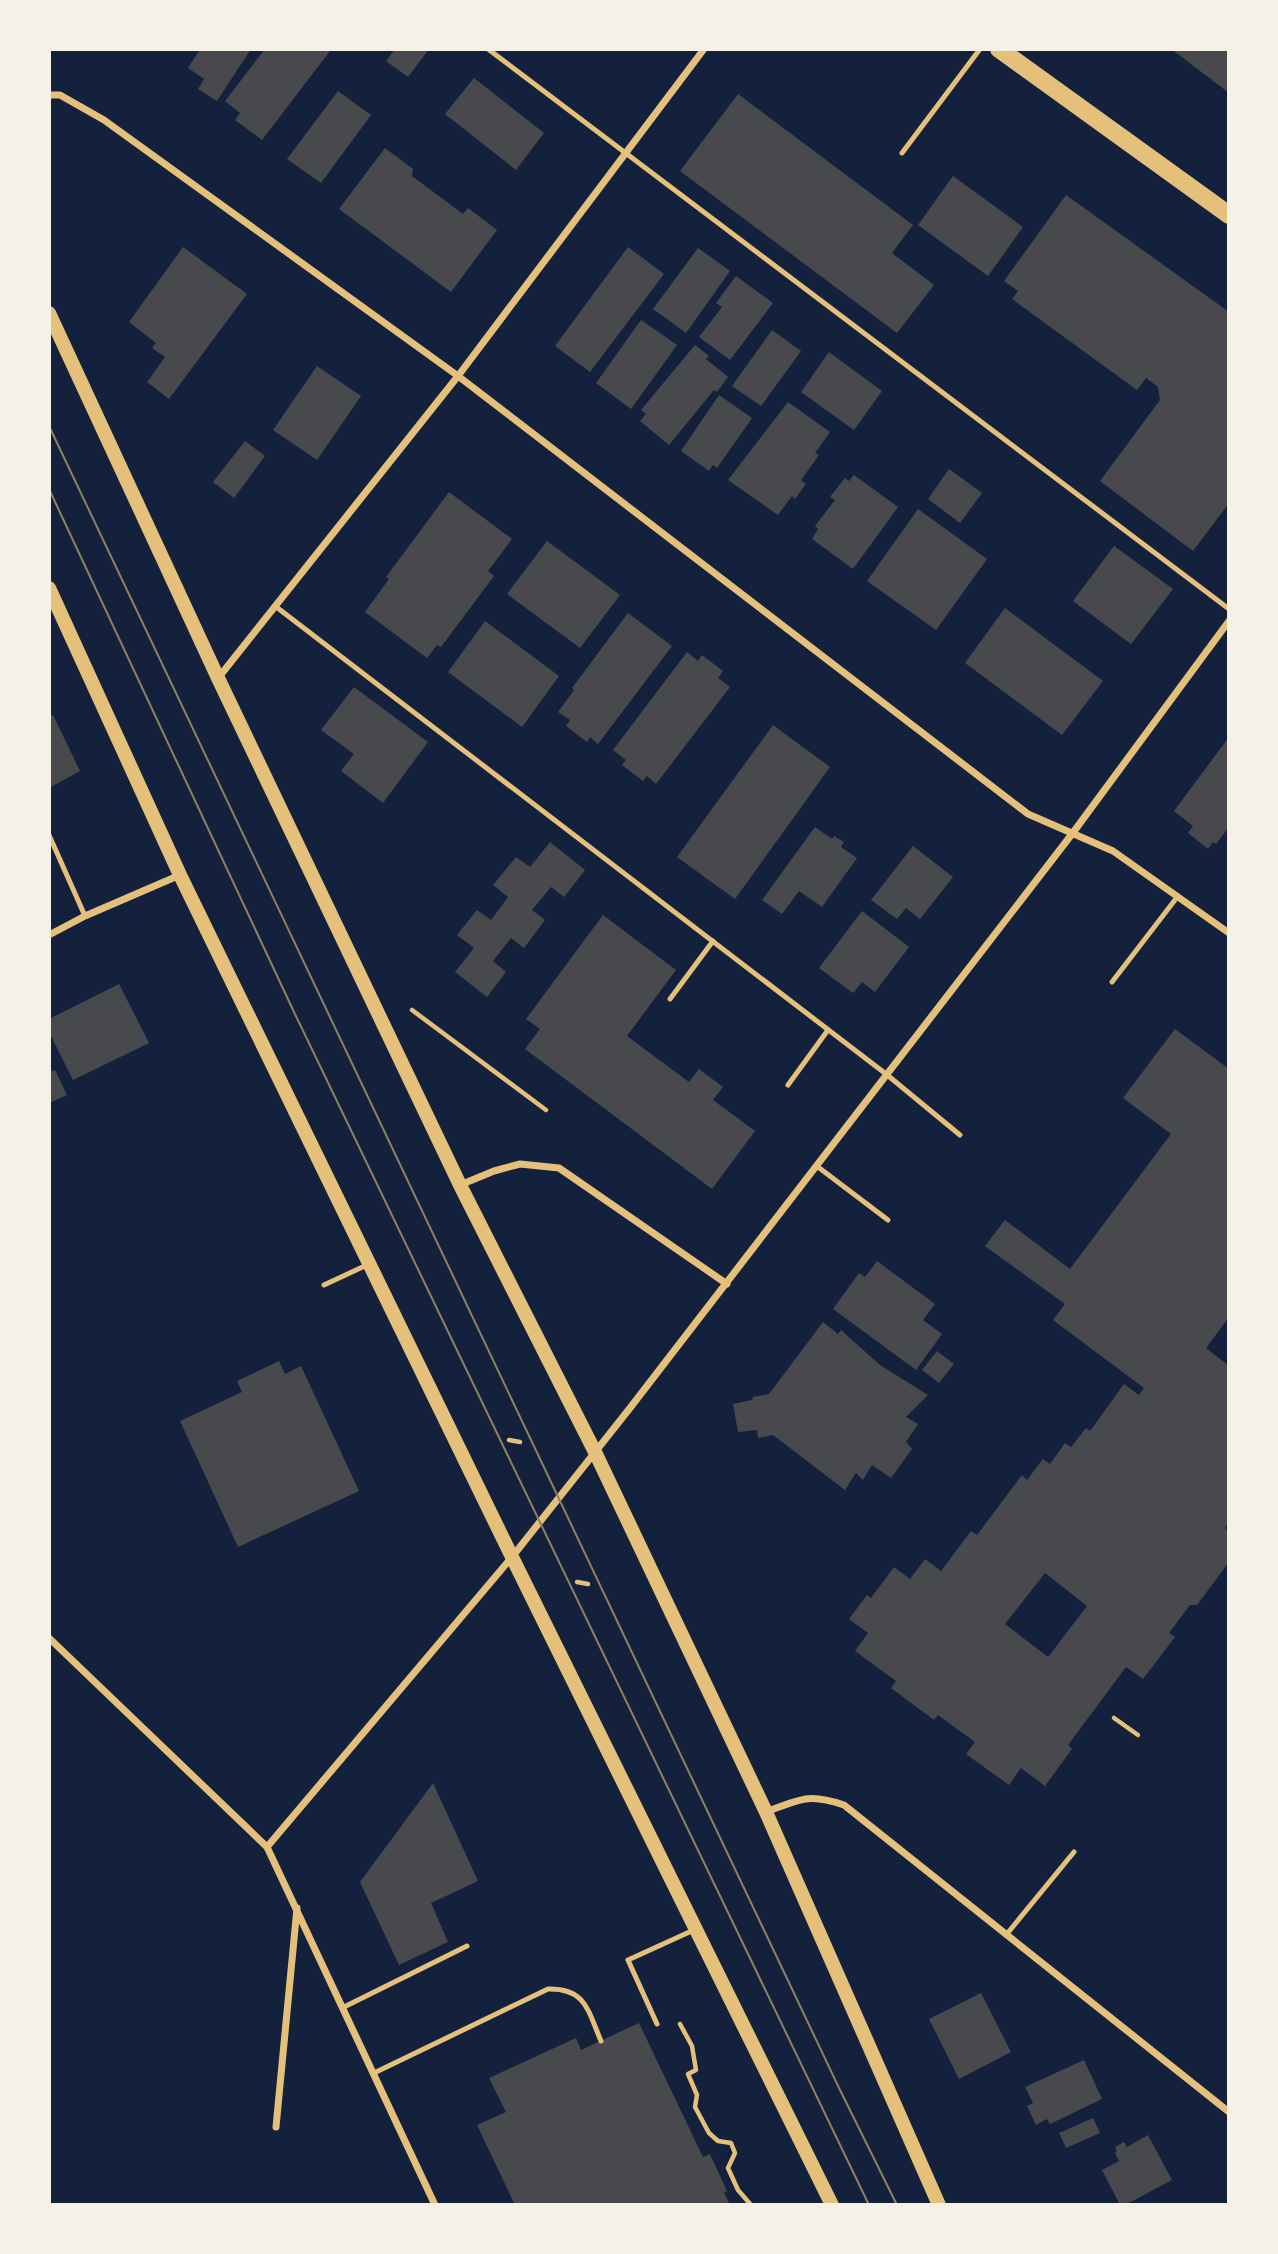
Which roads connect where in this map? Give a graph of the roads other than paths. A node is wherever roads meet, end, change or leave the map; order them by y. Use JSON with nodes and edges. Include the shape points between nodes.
{"nodes":[{"id":1,"x":488,"y":49,"type":"edge"},
{"id":2,"x":704,"y":49,"type":"edge"},
{"id":3,"x":980,"y":49,"type":"edge"},
{"id":4,"x":999,"y":49,"type":"edge"},
{"id":5,"x":49,"y":94,"type":"edge"},
{"id":6,"x":627,"y":152,"type":"junction"},
{"id":7,"x":902,"y":153,"type":"dead end"},
{"id":8,"x":1229,"y":215,"type":"edge"},
{"id":9,"x":49,"y":313,"type":"edge"},
{"id":10,"x":458,"y":376,"type":"junction"},
{"id":11,"x":49,"y":588,"type":"edge"},
{"id":12,"x":275,"y":606,"type":"junction"},
{"id":13,"x":1229,"y":609,"type":"edge"},
{"id":14,"x":1229,"y":621,"type":"edge"},
{"id":15,"x":218,"y":678,"type":"junction"},
{"id":16,"x":1072,"y":834,"type":"junction"},
{"id":17,"x":49,"y":835,"type":"edge"},
{"id":18,"x":180,"y":875,"type":"junction"},
{"id":19,"x":1178,"y":896,"type":"junction"},
{"id":20,"x":85,"y":916,"type":"junction"},
{"id":21,"x":1229,"y":933,"type":"edge"},
{"id":22,"x":49,"y":935,"type":"edge"},
{"id":23,"x":713,"y":941,"type":"junction"},
{"id":24,"x":1112,"y":982,"type":"dead end"},
{"id":25,"x":670,"y":999,"type":"dead end"},
{"id":26,"x":828,"y":1030,"type":"junction"},
{"id":27,"x":886,"y":1074,"type":"junction"},
{"id":28,"x":788,"y":1085,"type":"dead end"},
{"id":29,"x":961,"y":1135,"type":"dead end"},
{"id":30,"x":818,"y":1167,"type":"junction"},
{"id":31,"x":460,"y":1185,"type":"junction"},
{"id":32,"x":888,"y":1220,"type":"dead end"},
{"id":33,"x":369,"y":1264,"type":"junction"},
{"id":34,"x":727,"y":1284,"type":"junction"},
{"id":35,"x":324,"y":1285,"type":"dead end"},
{"id":36,"x":596,"y":1452,"type":"junction"},
{"id":37,"x":512,"y":1557,"type":"junction"},
{"id":38,"x":49,"y":1638,"type":"edge"},
{"id":39,"x":766,"y":1812,"type":"junction"},
{"id":40,"x":267,"y":1847,"type":"junction"},
{"id":41,"x":1074,"y":1852,"type":"dead end"},
{"id":42,"x":297,"y":1907,"type":"junction"},
{"id":43,"x":696,"y":1929,"type":"junction"},
{"id":44,"x":1006,"y":1935,"type":"junction"},
{"id":45,"x":467,"y":1946,"type":"dead end"},
{"id":46,"x":344,"y":2007,"type":"junction"},
{"id":47,"x":657,"y":2024,"type":"road end"},
{"id":48,"x":601,"y":2041,"type":"dead end"},
{"id":49,"x":374,"y":2073,"type":"junction"},
{"id":50,"x":1229,"y":2112,"type":"edge"},
{"id":51,"x":276,"y":2127,"type":"dead end"},
{"id":52,"x":435,"y":2205,"type":"edge"},
{"id":53,"x":832,"y":2205,"type":"edge"},
{"id":54,"x":939,"y":2205,"type":"edge"}],
"edges":[{"from":1,"to":6,"type":"lane"},
{"from":2,"to":6,"type":"street"},
{"from":3,"to":7,"type":"lane"},
{"from":4,"to":8,"type":"main road"},
{"from":5,"to":10,"type":"street","via":[[60,95],[104,120]]},
{"from":6,"to":10,"type":"street"},
{"from":6,"to":13,"type":"lane"},
{"from":9,"to":15,"type":"main road"},
{"from":10,"to":12,"type":"street"},
{"from":10,"to":16,"type":"street","via":[[1028,814]]},
{"from":11,"to":18,"type":"main road"},
{"from":12,"to":15,"type":"street"},
{"from":12,"to":23,"type":"lane"},
{"from":14,"to":16,"type":"street"},
{"from":15,"to":31,"type":"main road"},
{"from":16,"to":19,"type":"street","via":[[1113,851]]},
{"from":16,"to":27,"type":"street"},
{"from":17,"to":20,"type":"lane"},
{"from":18,"to":20,"type":"street"},
{"from":18,"to":33,"type":"main road"},
{"from":19,"to":21,"type":"street"},
{"from":19,"to":24,"type":"lane"},
{"from":20,"to":22,"type":"street"},
{"from":23,"to":25,"type":"lane"},
{"from":23,"to":26,"type":"lane"},
{"from":26,"to":27,"type":"lane"},
{"from":26,"to":28,"type":"lane"},
{"from":27,"to":29,"type":"lane"},
{"from":27,"to":30,"type":"street"},
{"from":30,"to":32,"type":"lane"},
{"from":30,"to":34,"type":"street"},
{"from":31,"to":34,"type":"street","via":[[520,1164],[559,1168]]},
{"from":31,"to":36,"type":"main road"},
{"from":33,"to":35,"type":"lane"},
{"from":33,"to":37,"type":"main road"},
{"from":34,"to":36,"type":"street"},
{"from":36,"to":37,"type":"street"},
{"from":36,"to":39,"type":"main road"},
{"from":37,"to":40,"type":"street"},
{"from":37,"to":43,"type":"main road"},
{"from":38,"to":40,"type":"street"},
{"from":39,"to":44,"type":"street","via":[[801,1798],[844,1805]]},
{"from":39,"to":54,"type":"main road"},
{"from":40,"to":42,"type":"street"},
{"from":41,"to":44,"type":"lane"},
{"from":42,"to":46,"type":"street"},
{"from":42,"to":51,"type":"street"},
{"from":43,"to":47,"type":"lane","via":[[628,1960]]},
{"from":43,"to":53,"type":"main road"},
{"from":44,"to":50,"type":"street"},
{"from":45,"to":46,"type":"lane"},
{"from":46,"to":49,"type":"street"},
{"from":48,"to":49,"type":"lane","via":[[578,1995],[548,1989]]},
{"from":49,"to":52,"type":"street"}]}
